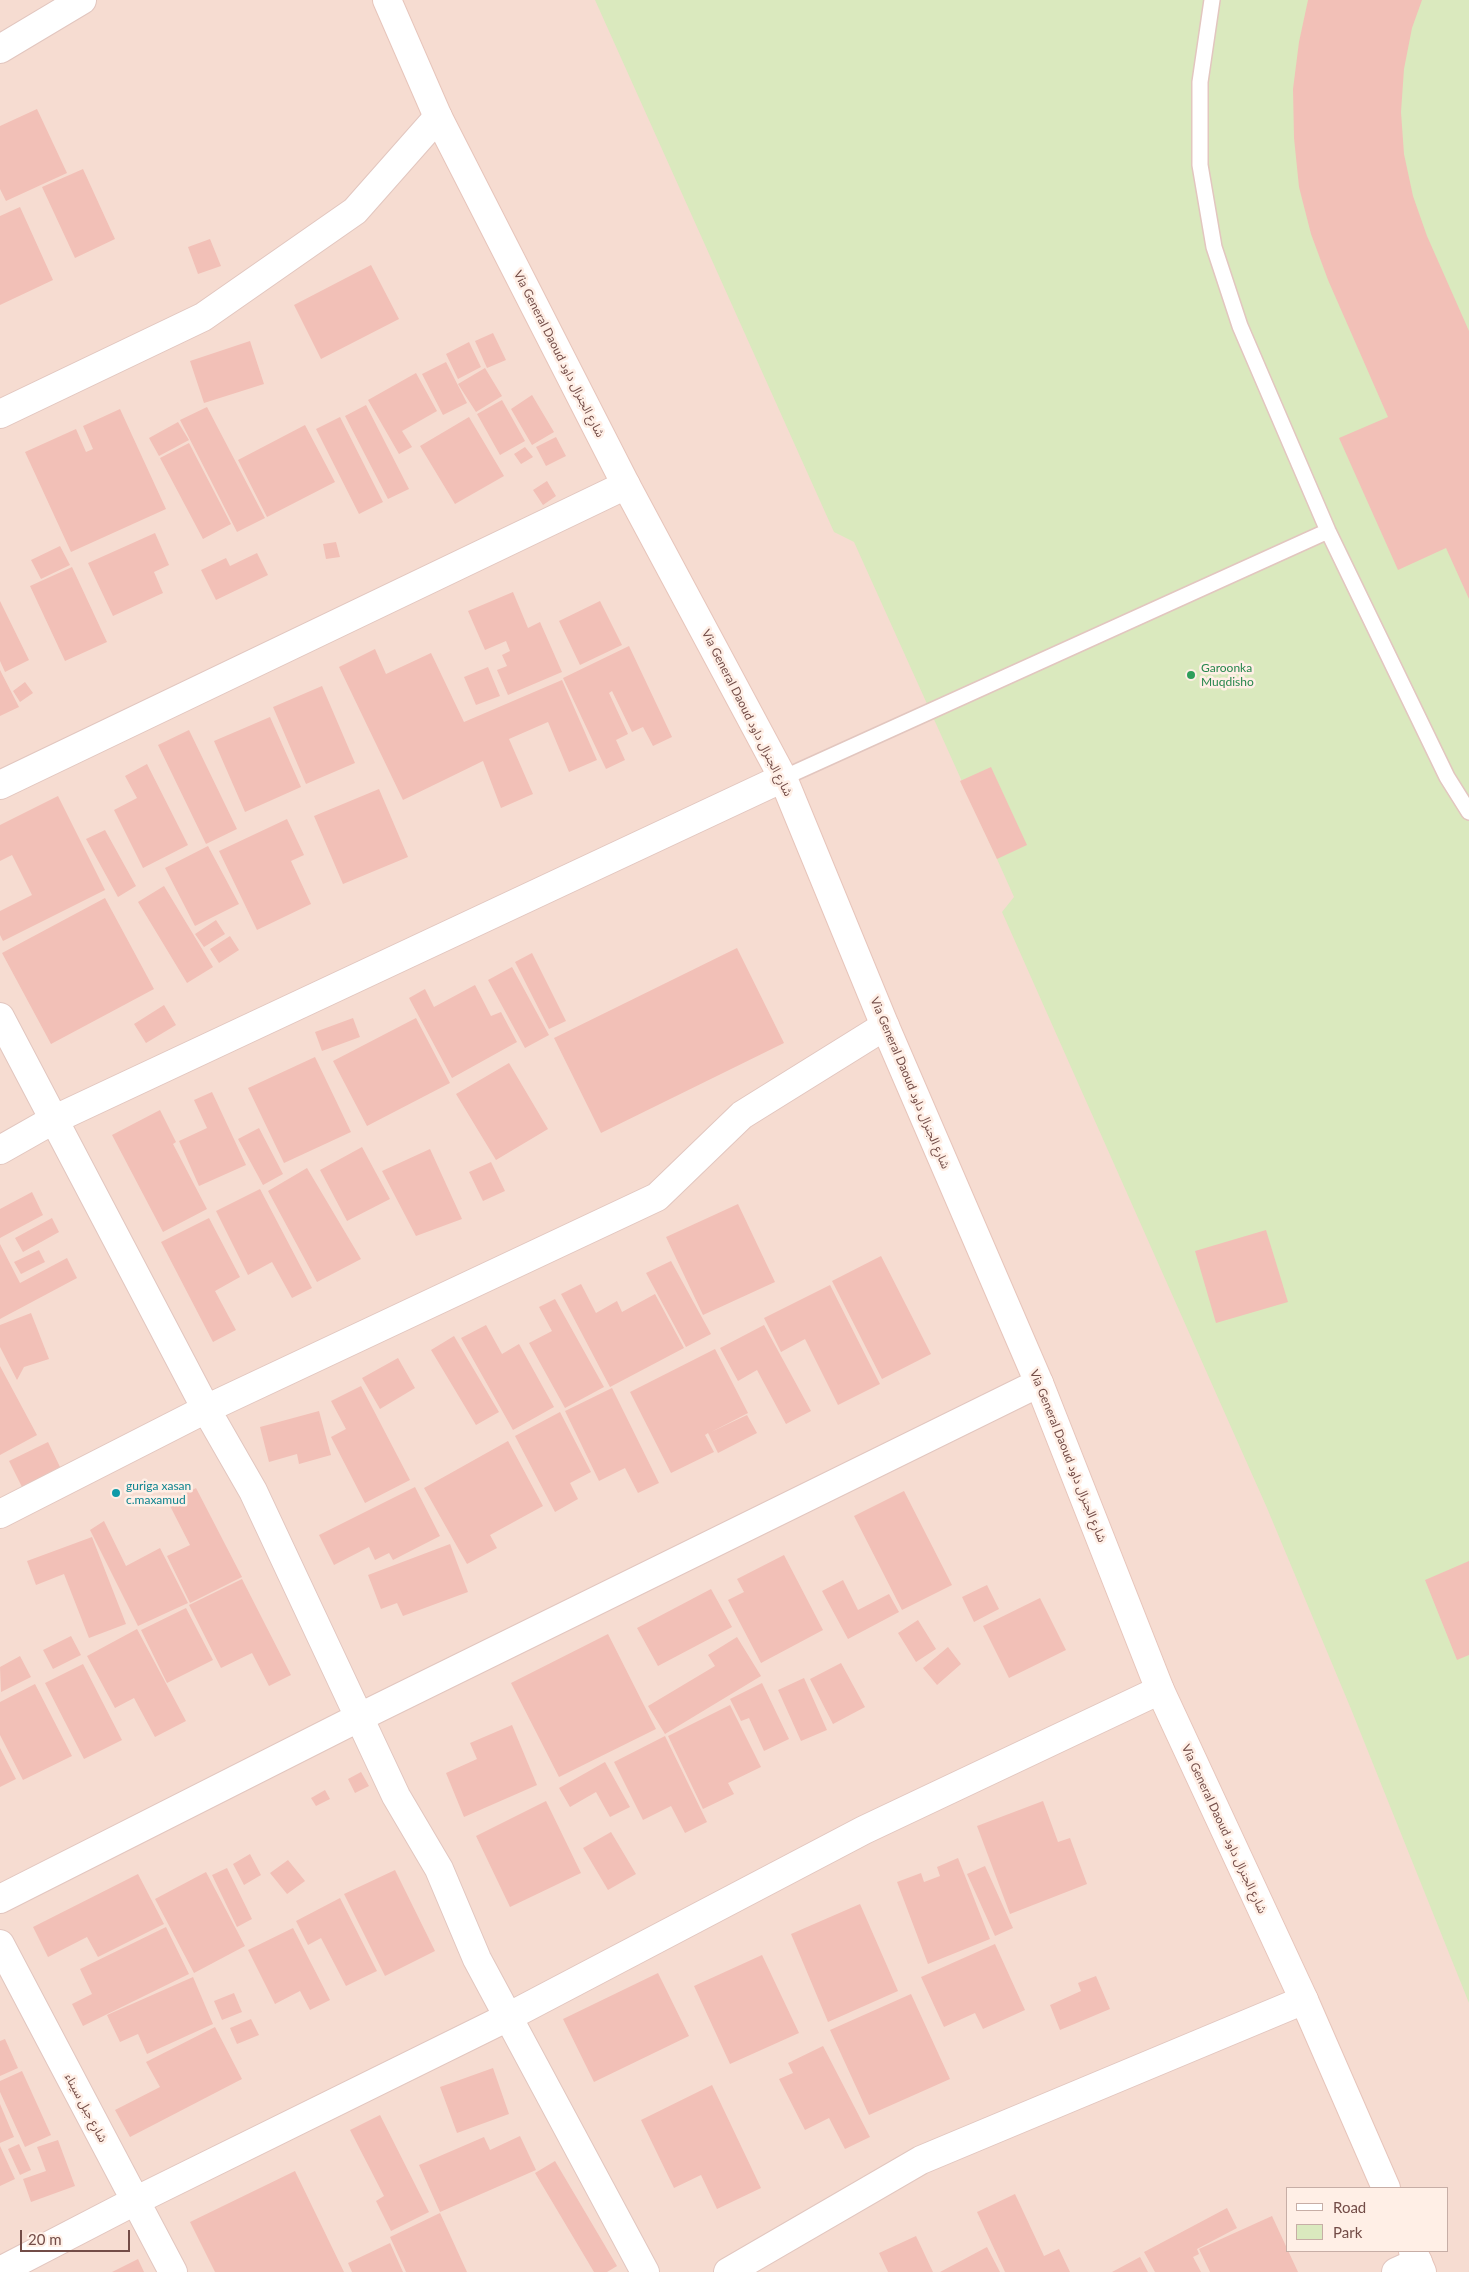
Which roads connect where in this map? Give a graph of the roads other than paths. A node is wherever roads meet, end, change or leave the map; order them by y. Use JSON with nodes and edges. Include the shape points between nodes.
{"nodes":[{"id":1,"x":82,"y":0,"type":"edge"},
{"id":2,"x":388,"y":0,"type":"edge"},
{"id":3,"x":1212,"y":0,"type":"edge"},
{"id":4,"x":0,"y":49,"type":"edge"},
{"id":5,"x":438,"y":118,"type":"junction"},
{"id":6,"x":0,"y":414,"type":"edge"},
{"id":7,"x":626,"y":485,"type":"junction"},
{"id":8,"x":1328,"y":531,"type":"junction"},
{"id":9,"x":783,"y":778,"type":"junction"},
{"id":10,"x":0,"y":785,"type":"edge"},
{"id":11,"x":1469,"y":812,"type":"edge"},
{"id":12,"x":0,"y":1018,"type":"edge"},
{"id":13,"x":885,"y":1026,"type":"junction"},
{"id":14,"x":53,"y":1120,"type":"junction"},
{"id":15,"x":0,"y":1150,"type":"edge"},
{"id":16,"x":1039,"y":1383,"type":"junction"},
{"id":17,"x":206,"y":1409,"type":"junction"},
{"id":18,"x":0,"y":1514,"type":"edge"},
{"id":19,"x":1160,"y":1690,"type":"junction"},
{"id":20,"x":358,"y":1718,"type":"junction"},
{"id":21,"x":0,"y":1899,"type":"edge"},
{"id":22,"x":0,"y":1944,"type":"edge"},
{"id":23,"x":1304,"y":2000,"type":"junction"},
{"id":24,"x":508,"y":2017,"type":"junction"},
{"id":25,"x":1386,"y":2187,"type":"edge"},
{"id":26,"x":134,"y":2201,"type":"junction"},
{"id":27,"x":0,"y":2270,"type":"edge"},
{"id":28,"x":173,"y":2272,"type":"edge"},
{"id":29,"x":645,"y":2272,"type":"edge"},
{"id":30,"x":728,"y":2272,"type":"edge"}],
"edges":[{"from":1,"to":4,"type":"street"},
{"from":2,"to":5,"type":"street","name":"Via General Daoud شارع الجنرال داود"},
{"from":3,"to":8,"type":"lane","via":[[1200,82],[1200,165],[1214,248],[1240,326]]},
{"from":5,"to":6,"type":"street","via":[[356,211],[202,317]]},
{"from":5,"to":7,"type":"street","name":"Via General Daoud شارع الجنرال داود"},
{"from":7,"to":9,"type":"street","name":"Via General Daoud شارع الجنرال داود"},
{"from":7,"to":10,"type":"street"},
{"from":8,"to":9,"type":"lane"},
{"from":8,"to":11,"type":"lane","via":[[1447,777]]},
{"from":9,"to":13,"type":"street","name":"Via General Daoud شارع الجنرال داود"},
{"from":9,"to":14,"type":"street"},
{"from":12,"to":14,"type":"street"},
{"from":13,"to":16,"type":"street","name":"Via General Daoud شارع الجنرال داود"},
{"from":13,"to":17,"type":"street","via":[[742,1115],[657,1197]]},
{"from":14,"to":15,"type":"street"},
{"from":14,"to":17,"type":"street"},
{"from":16,"to":19,"type":"street","name":"Via General Daoud شارع الجنرال داود"},
{"from":16,"to":20,"type":"street"},
{"from":17,"to":18,"type":"street"},
{"from":17,"to":20,"type":"street","via":[[253,1491]]},
{"from":19,"to":23,"type":"street","name":"Via General Daoud شارع الجنرال داود"},
{"from":19,"to":24,"type":"street","via":[[864,1830]]},
{"from":20,"to":21,"type":"street"},
{"from":20,"to":24,"type":"street","via":[[396,1796],[439,1869],[477,1959]]},
{"from":22,"to":26,"type":"street","name":"شارع جبل سيناء"},
{"from":23,"to":25,"type":"street","name":"Via General Daoud شارع الجنرال داود"},
{"from":23,"to":30,"type":"street","via":[[921,2160]]},
{"from":24,"to":26,"type":"street"},
{"from":24,"to":29,"type":"street"},
{"from":26,"to":27,"type":"street"},
{"from":26,"to":28,"type":"street","name":"شارع جبل سيناء"}]}
